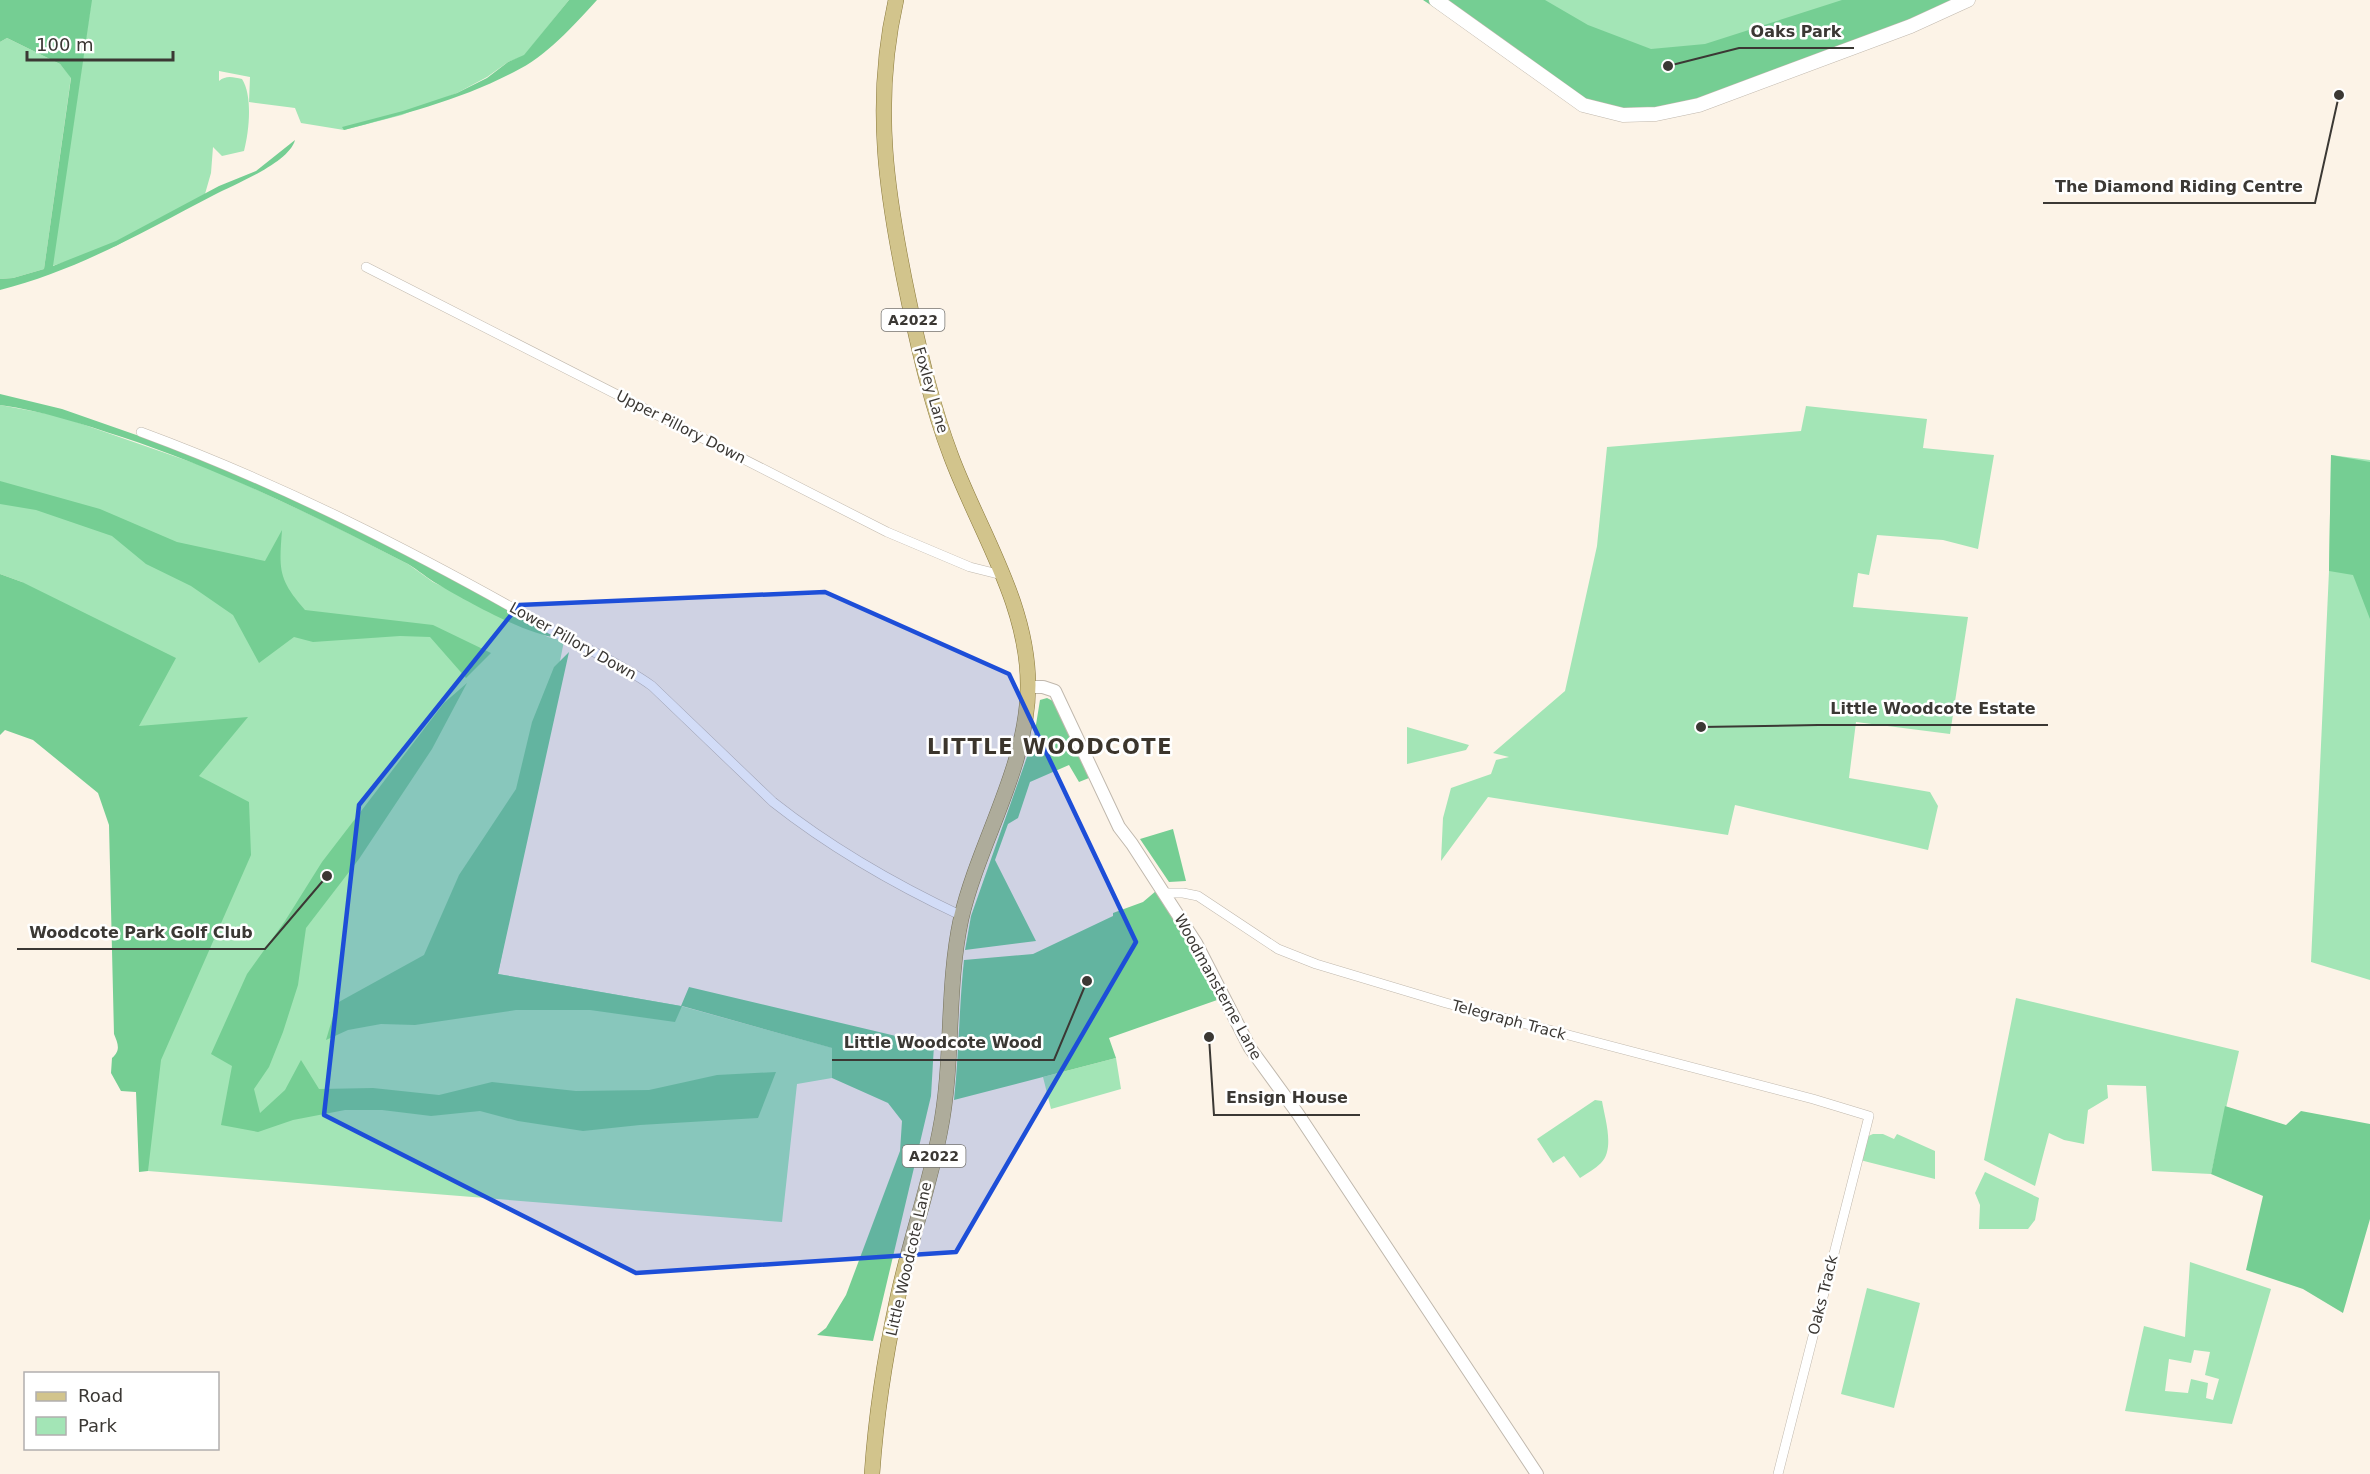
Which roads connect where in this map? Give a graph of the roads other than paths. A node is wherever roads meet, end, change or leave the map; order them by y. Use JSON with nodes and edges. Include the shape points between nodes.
{"nodes":[{"id":1,"x":896,"y":0,"type":"edge"},
{"id":2,"x":1436,"y":0,"type":"edge"},
{"id":3,"x":1968,"y":0,"type":"edge"},
{"id":4,"x":366,"y":267,"type":"dead end"},
{"id":5,"x":141,"y":432,"type":"dead end"},
{"id":6,"x":1002,"y":575,"type":"junction"},
{"id":7,"x":1021,"y":624,"type":"joint"},
{"id":8,"x":1028,"y":687,"type":"junction"},
{"id":9,"x":1164,"y":893,"type":"junction"},
{"id":10,"x":962,"y":915,"type":"junction"},
{"id":11,"x":1869,"y":1116,"type":"joint"},
{"id":12,"x":872,"y":1474,"type":"edge"},
{"id":13,"x":1537,"y":1474,"type":"edge"},
{"id":14,"x":1778,"y":1474,"type":"edge"}],
"edges":[{"from":1,"to":6,"type":"main road","name":"Foxley Lane","number":"A2022","via":[[883,98],[884,158],[893,225],[937,416]]},
{"from":2,"to":3,"type":"main road","via":[[1583,105],[1623,115],[1656,114],[1699,105],[1911,26]]},
{"from":4,"to":6,"type":"street","name":"Upper Pillory Down","via":[[887,532],[970,567]]},
{"from":5,"to":10,"type":"street","name":"Lower Pillory Down","via":[[292,494],[458,576],[580,647],[634,673],[791,816],[879,872]]},
{"from":6,"to":7,"type":"main road","name":"Foxley Lane","number":"A2022"},
{"from":7,"to":8,"type":"main road","name":"Little Woodcote Lane","number":"A2022"},
{"from":8,"to":9,"type":"street","name":"Woodmansterne Lane","via":[[1055,691],[1119,827]]},
{"from":8,"to":10,"type":"main road","name":"Little Woodcote Lane","number":"A2022","via":[[1013,767]]},
{"from":9,"to":11,"type":"street","name":"Telegraph Track","via":[[1198,896],[1278,949],[1316,964],[1446,1003]]},
{"from":9,"to":13,"type":"street","name":"Woodmansterne Lane","via":[[1196,943],[1250,1048]]},
{"from":10,"to":12,"type":"main road","name":"Little Woodcote Lane","number":"A2022","via":[[951,975],[949,1066],[941,1128],[897,1301]]},
{"from":11,"to":14,"type":"street","name":"Oaks Track"}]}
